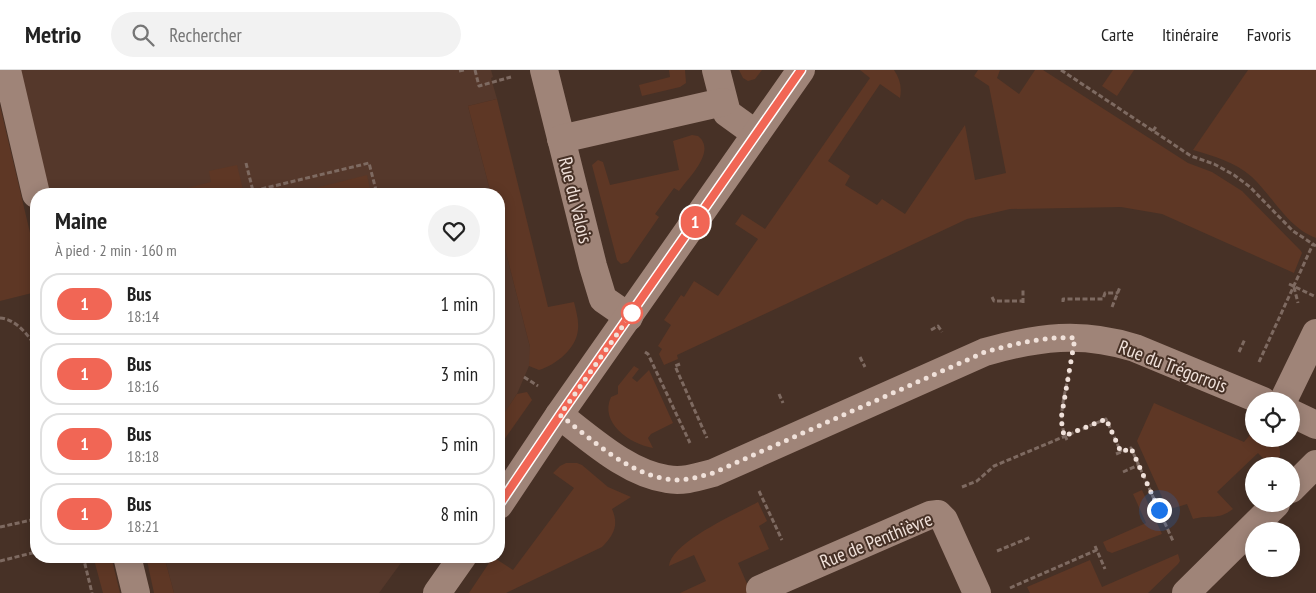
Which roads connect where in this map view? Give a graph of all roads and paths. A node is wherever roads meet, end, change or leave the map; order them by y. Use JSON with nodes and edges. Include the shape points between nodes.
{"nodes":[{"id":1,"x":6,"y":70,"type":"edge"},
{"id":2,"x":464,"y":70,"type":"edge"},
{"id":3,"x":475,"y":70,"type":"edge"},
{"id":4,"x":544,"y":70,"type":"edge"},
{"id":5,"x":716,"y":70,"type":"edge"},
{"id":6,"x":801,"y":70,"type":"edge"},
{"id":7,"x":1062,"y":70,"type":"edge"},
{"id":8,"x":459,"y":71,"type":"edge"},
{"id":9,"x":493,"y":82,"type":"dead end"},
{"id":10,"x":724,"y":102,"type":"junction"},
{"id":11,"x":1158,"y":125,"type":"dead end"},
{"id":12,"x":1153,"y":131,"type":"junction"},
{"id":13,"x":756,"y":134,"type":"junction"},
{"id":14,"x":562,"y":139,"type":"junction"},
{"id":15,"x":246,"y":162,"type":"dead end"},
{"id":16,"x":35,"y":188,"type":"edge"},
{"id":17,"x":252,"y":188,"type":"edge"},
{"id":18,"x":268,"y":188,"type":"edge"},
{"id":19,"x":375,"y":188,"type":"edge"},
{"id":20,"x":1315,"y":245,"type":"edge"},
{"id":21,"x":1289,"y":284,"type":"dead end"},
{"id":22,"x":1294,"y":286,"type":"junction"},
{"id":23,"x":1120,"y":287,"type":"dead end"},
{"id":24,"x":1023,"y":288,"type":"dead end"},
{"id":25,"x":1118,"y":293,"type":"junction"},
{"id":26,"x":992,"y":297,"type":"dead end"},
{"id":27,"x":1316,"y":297,"type":"edge"},
{"id":28,"x":1116,"y":298,"type":"dead end"},
{"id":29,"x":1062,"y":307,"type":"dead end"},
{"id":30,"x":629,"y":317,"type":"junction"},
{"id":31,"x":0,"y":318,"type":"edge"},
{"id":32,"x":929,"y":326,"type":"dead end"},
{"id":33,"x":932,"y":332,"type":"dead end"},
{"id":34,"x":1316,"y":333,"type":"edge"},
{"id":35,"x":1075,"y":338,"type":"junction"},
{"id":36,"x":1245,"y":339,"type":"dead end"},
{"id":37,"x":30,"y":340,"type":"edge"},
{"id":38,"x":643,"y":350,"type":"dead end"},
{"id":39,"x":1236,"y":359,"type":"dead end"},
{"id":40,"x":680,"y":364,"type":"dead end"},
{"id":41,"x":1256,"y":367,"type":"dead end"},
{"id":42,"x":1287,"y":392,"type":"edge"},
{"id":43,"x":1245,"y":394,"type":"edge"},
{"id":44,"x":560,"y":415,"type":"junction"},
{"id":45,"x":1300,"y":418,"type":"edge"},
{"id":46,"x":1316,"y":425,"type":"edge"},
{"id":47,"x":1064,"y":436,"type":"junction"},
{"id":48,"x":1067,"y":440,"type":"dead end"},
{"id":49,"x":690,"y":443,"type":"dead end"},
{"id":50,"x":711,"y":445,"type":"dead end"},
{"id":51,"x":1121,"y":452,"type":"junction"},
{"id":52,"x":1116,"y":454,"type":"dead end"},
{"id":53,"x":1316,"y":464,"type":"edge"},
{"id":54,"x":1139,"y":465,"type":"junction"},
{"id":55,"x":1123,"y":472,"type":"dead end"},
{"id":56,"x":1300,"y":480,"type":"edge"},
{"id":57,"x":976,"y":481,"type":"dead end"},
{"id":58,"x":505,"y":496,"type":"edge"},
{"id":59,"x":764,"y":500,"type":"dead end"},
{"id":60,"x":1268,"y":512,"type":"edge"},
{"id":61,"x":30,"y":520,"type":"edge"},
{"id":62,"x":0,"y":527,"type":"edge"},
{"id":63,"x":1173,"y":541,"type":"dead end"},
{"id":64,"x":783,"y":543,"type":"dead end"},
{"id":65,"x":1095,"y":546,"type":"dead end"},
{"id":66,"x":1097,"y":550,"type":"junction"},
{"id":67,"x":30,"y":554,"type":"edge"},
{"id":68,"x":0,"y":561,"type":"edge"},
{"id":69,"x":85,"y":563,"type":"edge"},
{"id":70,"x":129,"y":563,"type":"edge"},
{"id":71,"x":458,"y":563,"type":"edge"},
{"id":72,"x":1105,"y":569,"type":"dead end"},
{"id":73,"x":760,"y":589,"type":"dead end"},
{"id":74,"x":1008,"y":589,"type":"dead end"},
{"id":75,"x":92,"y":593,"type":"edge"},
{"id":76,"x":136,"y":593,"type":"edge"},
{"id":77,"x":437,"y":593,"type":"edge"},
{"id":78,"x":977,"y":593,"type":"edge"},
{"id":79,"x":1186,"y":593,"type":"edge"}],
"edges":[{"from":1,"to":16,"type":"street"},
{"from":2,"to":8,"type":"path"},
{"from":3,"to":9,"type":"path","via":[[479,86]]},
{"from":4,"to":14,"type":"street","name":"Rue du Valois"},
{"from":5,"to":10,"type":"street"},
{"from":6,"to":13,"type":"street"},
{"from":7,"to":12,"type":"path"},
{"from":10,"to":13,"type":"street","via":[[727,113]]},
{"from":10,"to":14,"type":"street"},
{"from":11,"to":12,"type":"path"},
{"from":12,"to":20,"type":"path","via":[[1191,156],[1234,175],[1293,230]]},
{"from":13,"to":30,"type":"street"},
{"from":14,"to":30,"type":"street","name":"Rue du Valois","via":[[603,299]]},
{"from":15,"to":17,"type":"path"},
{"from":18,"to":19,"type":"path","via":[[369,163]]},
{"from":20,"to":22,"type":"path"},
{"from":21,"to":22,"type":"path"},
{"from":22,"to":27,"type":"path"},
{"from":22,"to":41,"type":"path"},
{"from":23,"to":25,"type":"path"},
{"from":24,"to":26,"type":"path","via":[[1023,301],[994,300]]},
{"from":25,"to":28,"type":"path"},
{"from":25,"to":29,"type":"path","via":[[1105,293],[1103,299],[1063,300]]},
{"from":30,"to":44,"type":"street"},
{"from":31,"to":37,"type":"path","via":[[18,325]]},
{"from":32,"to":33,"type":"path"},
{"from":34,"to":42,"type":"street"},
{"from":35,"to":43,"type":"street","name":"Rue du Trégorrois","via":[[1135,348]]},
{"from":35,"to":44,"type":"street","name":"Rue du Trégorrois","via":[[1014,344],[985,352],[713,473],[681,480],[668,480],[629,466]]},
{"from":35,"to":47,"type":"path","via":[[1061,419]]},
{"from":36,"to":39,"type":"path"},
{"from":38,"to":49,"type":"path","via":[[648,354]]},
{"from":40,"to":50,"type":"path","via":[[675,366]]},
{"from":44,"to":58,"type":"street"},
{"from":45,"to":46,"type":"street"},
{"from":47,"to":48,"type":"path"},
{"from":47,"to":51,"type":"path","via":[[1106,419]]},
{"from":47,"to":57,"type":"path","via":[[994,466]]},
{"from":51,"to":52,"type":"path"},
{"from":51,"to":54,"type":"path","via":[[1131,448]]},
{"from":53,"to":56,"type":"street"},
{"from":54,"to":55,"type":"path"},
{"from":54,"to":63,"type":"path"},
{"from":59,"to":64,"type":"path"},
{"from":60,"to":79,"type":"street"},
{"from":61,"to":62,"type":"path"},
{"from":65,"to":66,"type":"path"},
{"from":66,"to":72,"type":"path"},
{"from":66,"to":74,"type":"path"},
{"from":67,"to":68,"type":"path"},
{"from":69,"to":75,"type":"path"},
{"from":70,"to":76,"type":"street"},
{"from":71,"to":77,"type":"street"},
{"from":73,"to":78,"type":"street","name":"Rue de Penthièvre","via":[[938,514],[944,520]]}]}
